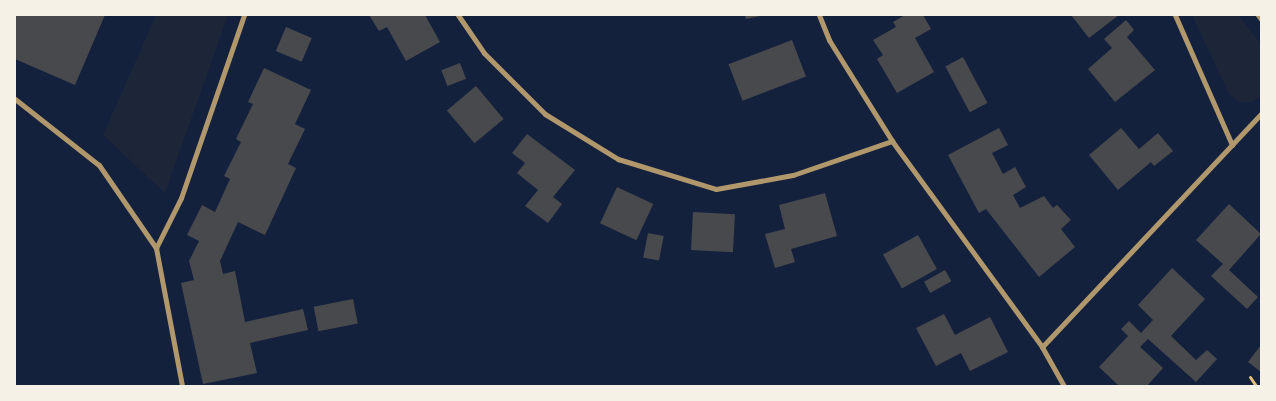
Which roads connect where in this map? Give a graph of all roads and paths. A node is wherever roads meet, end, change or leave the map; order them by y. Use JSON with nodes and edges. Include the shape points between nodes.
{"nodes":[{"id":1,"x":244,"y":15,"type":"edge"},
{"id":2,"x":458,"y":15,"type":"edge"},
{"id":3,"x":819,"y":15,"type":"edge"},
{"id":4,"x":1175,"y":15,"type":"edge"},
{"id":5,"x":1258,"y":15,"type":"edge"},
{"id":6,"x":1261,"y":19,"type":"edge"},
{"id":7,"x":15,"y":99,"type":"edge"},
{"id":8,"x":1261,"y":114,"type":"edge"},
{"id":9,"x":892,"y":141,"type":"junction"},
{"id":10,"x":1232,"y":146,"type":"junction"},
{"id":11,"x":156,"y":248,"type":"junction"},
{"id":12,"x":1042,"y":347,"type":"junction"},
{"id":13,"x":1250,"y":377,"type":"dead end"},
{"id":14,"x":182,"y":386,"type":"edge"},
{"id":15,"x":1064,"y":386,"type":"edge"},
{"id":16,"x":1256,"y":386,"type":"edge"}],
"edges":[{"from":1,"to":11,"type":"street","via":[[181,198]]},
{"from":2,"to":9,"type":"street","via":[[484,53],[545,114],[618,159],[716,190],[793,175]]},
{"from":3,"to":9,"type":"street","via":[[828,40]]},
{"from":4,"to":10,"type":"street"},
{"from":5,"to":6,"type":"street"},
{"from":7,"to":11,"type":"street","via":[[99,165]]},
{"from":8,"to":10,"type":"street"},
{"from":9,"to":12,"type":"street"},
{"from":10,"to":12,"type":"street"},
{"from":11,"to":14,"type":"street"},
{"from":12,"to":15,"type":"street"},
{"from":13,"to":16,"type":"path"}]}
